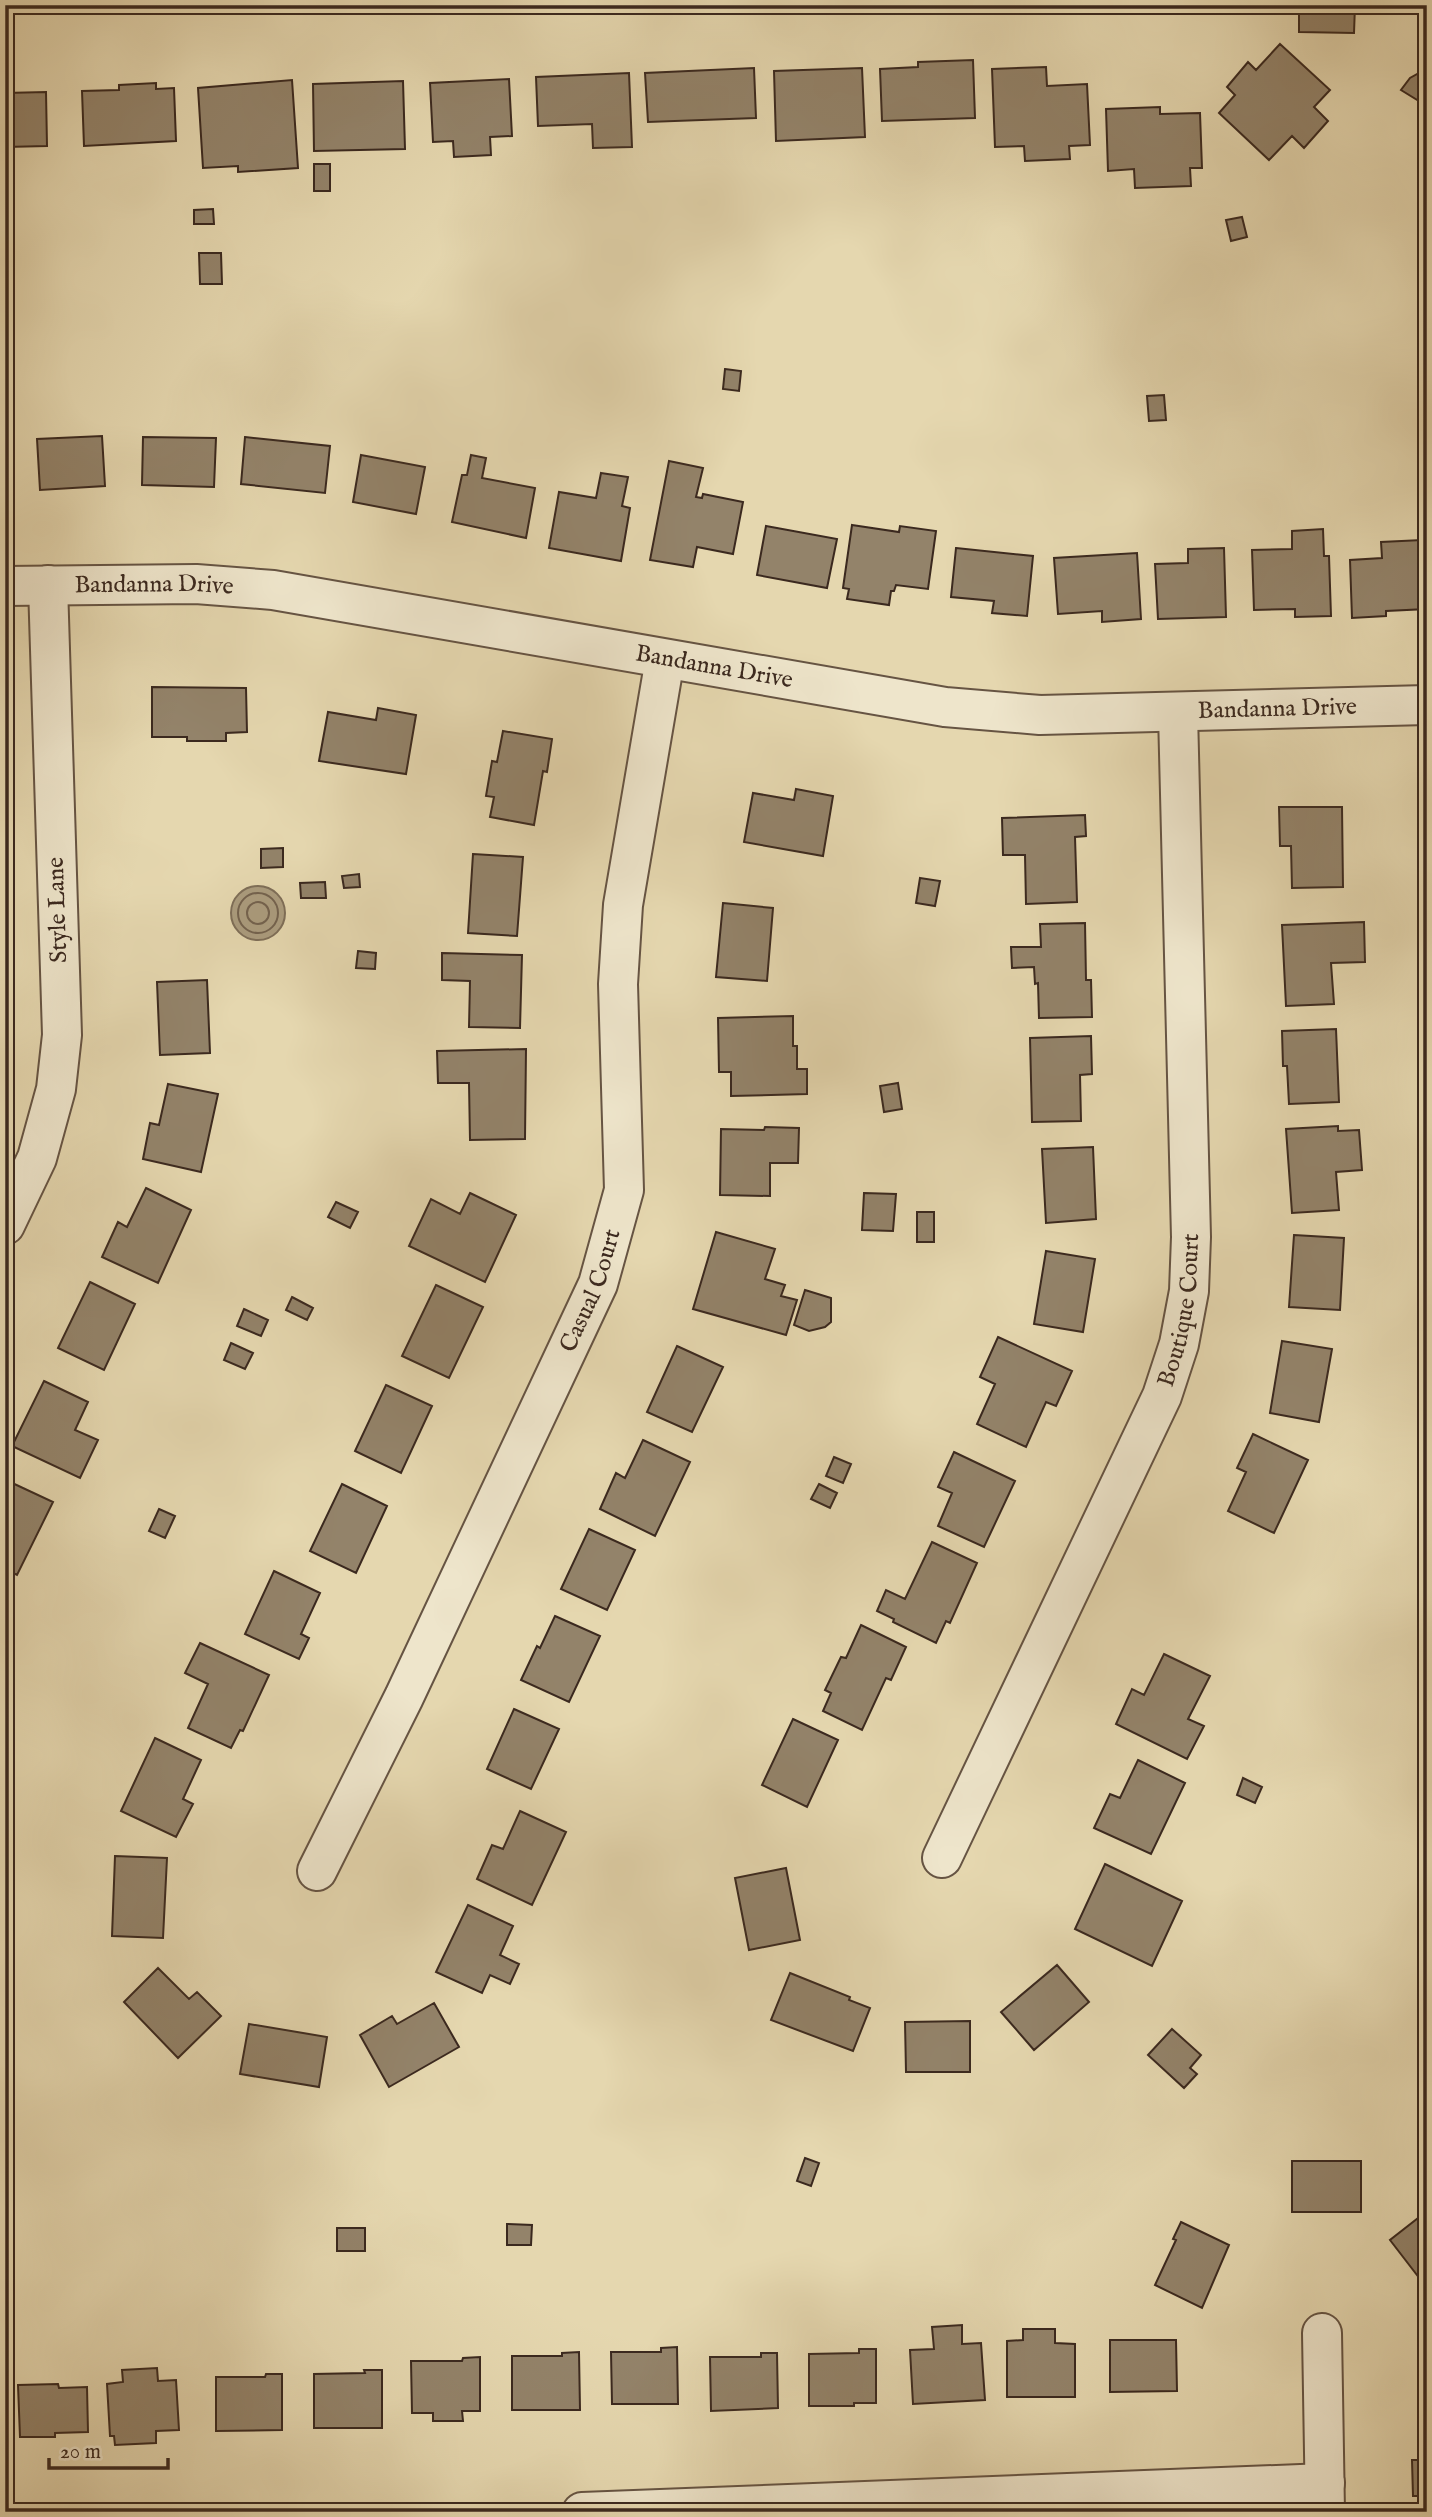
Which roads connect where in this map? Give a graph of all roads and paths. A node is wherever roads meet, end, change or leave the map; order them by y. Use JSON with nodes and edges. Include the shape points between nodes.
{"nodes":[{"id":1,"x":48,"y":585,"type":"junction"},
{"id":2,"x":5,"y":586,"type":"edge"},
{"id":3,"x":665,"y":659,"type":"junction"},
{"id":4,"x":1427,"y":705,"type":"edge"},
{"id":5,"x":1178,"y":713,"type":"junction"},
{"id":6,"x":5,"y":1226,"type":"edge"},
{"id":7,"x":942,"y":1858,"type":"dead end"},
{"id":8,"x":317,"y":1871,"type":"dead end"},
{"id":9,"x":1322,"y":2333,"type":"dead end"},
{"id":10,"x":1325,"y":2497,"type":"edge"},
{"id":11,"x":726,"y":2509,"type":"edge"},
{"id":12,"x":582,"y":2512,"type":"edge"}],
"edges":[{"from":1,"to":2,"type":"street","name":"Bandanna Drive"},
{"from":1,"to":3,"type":"street","name":"Bandanna Drive","via":[[196,584],[273,590]]},
{"from":1,"to":6,"type":"street","name":"Style Lane","via":[[62,1035],[56,1089],[37,1158]]},
{"from":3,"to":5,"type":"street","name":"Bandanna Drive","via":[[945,707],[1040,715]]},
{"from":3,"to":8,"type":"street","name":"Casual Court","via":[[622,905],[618,984],[624,1190],[598,1284],[410,1685]]},
{"from":4,"to":5,"type":"street","name":"Bandanna Drive"},
{"from":5,"to":7,"type":"street","name":"Boutique Court","via":[[1191,1237],[1189,1291],[1179,1344],[1162,1396]]},
{"from":9,"to":10,"type":"street"},
{"from":10,"to":11,"type":"street"},
{"from":11,"to":12,"type":"street"}]}
